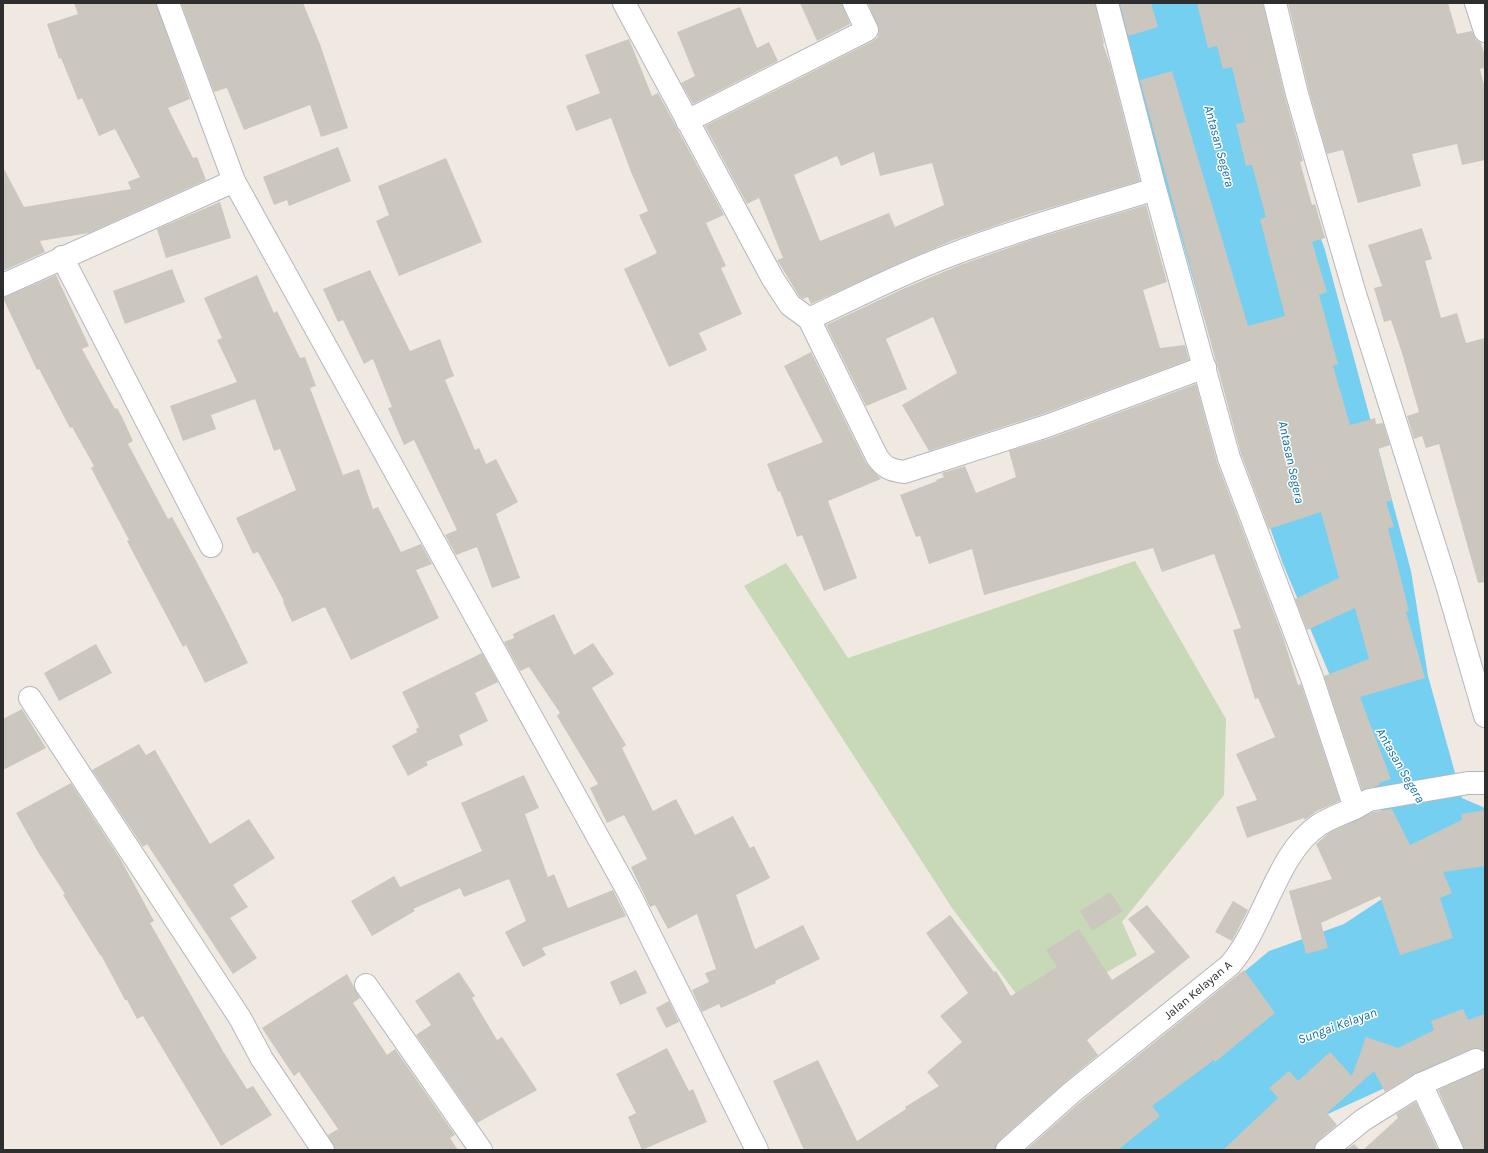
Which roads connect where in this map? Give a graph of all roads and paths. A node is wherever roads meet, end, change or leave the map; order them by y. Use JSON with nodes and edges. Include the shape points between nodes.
{"nodes":[{"id":1,"x":168,"y":3,"type":"edge"},
{"id":2,"x":624,"y":3,"type":"edge"},
{"id":3,"x":854,"y":3,"type":"edge"},
{"id":4,"x":1107,"y":3,"type":"edge"},
{"id":5,"x":1275,"y":3,"type":"edge"},
{"id":6,"x":1476,"y":3,"type":"edge"},
{"id":7,"x":1485,"y":32,"type":"edge"},
{"id":8,"x":688,"y":121,"type":"junction"},
{"id":9,"x":234,"y":181,"type":"junction"},
{"id":10,"x":1155,"y":189,"type":"junction"},
{"id":11,"x":62,"y":257,"type":"junction"},
{"id":12,"x":3,"y":285,"type":"edge"},
{"id":13,"x":808,"y":318,"type":"junction"},
{"id":14,"x":1205,"y":367,"type":"junction"},
{"id":15,"x":211,"y":546,"type":"dead end"},
{"id":16,"x":30,"y":698,"type":"dead end"},
{"id":17,"x":1485,"y":716,"type":"edge"},
{"id":18,"x":1476,"y":783,"type":"edge"},
{"id":19,"x":1362,"y":804,"type":"junction"},
{"id":20,"x":366,"y":985,"type":"dead end"},
{"id":21,"x":1476,"y":1060,"type":"dead end"},
{"id":22,"x":1421,"y":1084,"type":"junction"},
{"id":23,"x":322,"y":1150,"type":"edge"},
{"id":24,"x":481,"y":1150,"type":"edge"},
{"id":25,"x":757,"y":1150,"type":"edge"},
{"id":26,"x":1007,"y":1150,"type":"edge"},
{"id":27,"x":1326,"y":1150,"type":"edge"},
{"id":28,"x":1452,"y":1150,"type":"edge"}],
"edges":[{"from":1,"to":9,"type":"street"},
{"from":2,"to":8,"type":"street"},
{"from":3,"to":8,"type":"street","via":[[867,30]]},
{"from":4,"to":10,"type":"street"},
{"from":5,"to":17,"type":"street","via":[[1297,94],[1355,294],[1447,584]]},
{"from":6,"to":7,"type":"street"},
{"from":8,"to":13,"type":"street","via":[[773,279],[790,305]]},
{"from":9,"to":11,"type":"street"},
{"from":9,"to":25,"type":"street","via":[[629,893]]},
{"from":10,"to":13,"type":"street","via":[[1019,230],[955,253]]},
{"from":10,"to":14,"type":"street"},
{"from":11,"to":12,"type":"street"},
{"from":11,"to":15,"type":"street"},
{"from":13,"to":14,"type":"street","via":[[877,457],[883,466],[890,470],[904,472],[1047,426]]},
{"from":14,"to":19,"type":"street","via":[[1229,458]]},
{"from":16,"to":23,"type":"street","via":[[240,1018],[262,1059]]},
{"from":18,"to":19,"type":"street","name":"Jalan Kelayan A"},
{"from":19,"to":26,"type":"street","name":"Jalan Kelayan A","via":[[1319,824],[1291,853],[1248,941],[1230,965],[1071,1093]]},
{"from":20,"to":24,"type":"street"},
{"from":21,"to":22,"type":"street"},
{"from":22,"to":27,"type":"street","via":[[1363,1120]]},
{"from":22,"to":28,"type":"street"}]}
